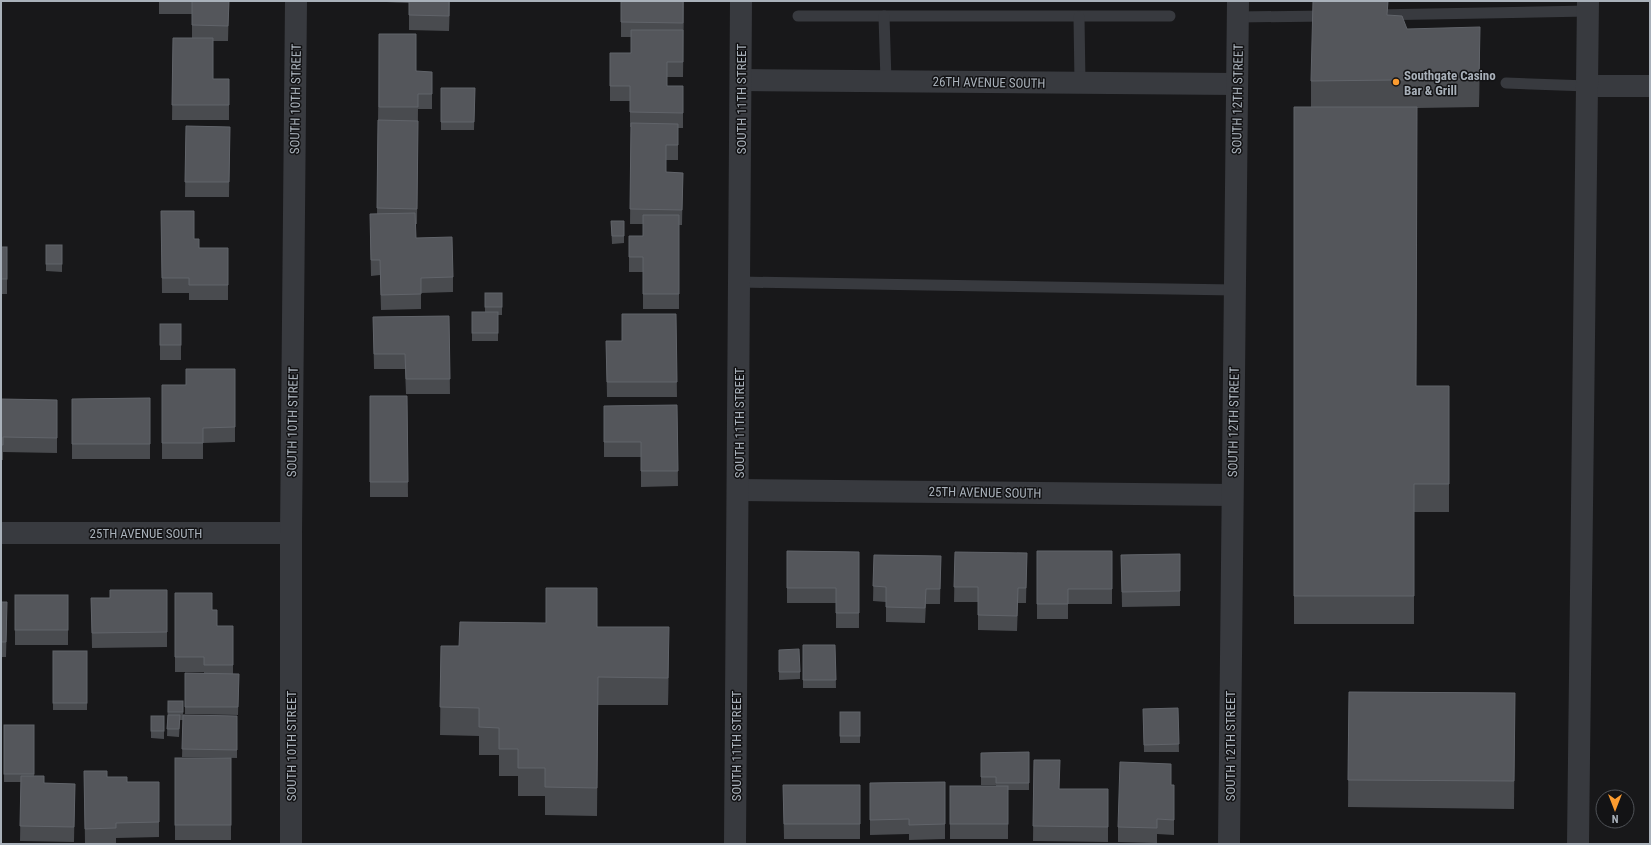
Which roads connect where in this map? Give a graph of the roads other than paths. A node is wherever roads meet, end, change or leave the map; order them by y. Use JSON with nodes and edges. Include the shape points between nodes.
{"nodes":[{"id":1,"x":296,"y":1,"type":"edge"},
{"id":2,"x":741,"y":1,"type":"edge"},
{"id":3,"x":1588,"y":6,"type":"edge"},
{"id":4,"x":1238,"y":9,"type":"edge"},
{"id":5,"x":1342,"y":15,"type":"edge"},
{"id":6,"x":1366,"y":15,"type":"edge"},
{"id":7,"x":798,"y":16,"type":"dead end"},
{"id":8,"x":884,"y":16,"type":"junction"},
{"id":9,"x":1170,"y":16,"type":"dead end"},
{"id":10,"x":1079,"y":17,"type":"junction"},
{"id":11,"x":741,"y":80,"type":"junction"},
{"id":12,"x":886,"y":81,"type":"junction"},
{"id":13,"x":1080,"y":83,"type":"junction"},
{"id":14,"x":1506,"y":83,"type":"dead end"},
{"id":15,"x":1237,"y":84,"type":"junction"},
{"id":16,"x":1588,"y":86,"type":"junction"},
{"id":17,"x":1650,"y":86,"type":"edge"},
{"id":18,"x":740,"y":282,"type":"junction"},
{"id":19,"x":1235,"y":290,"type":"junction"},
{"id":20,"x":738,"y":490,"type":"junction"},
{"id":21,"x":1232,"y":495,"type":"junction"},
{"id":22,"x":1,"y":533,"type":"edge"},
{"id":23,"x":291,"y":533,"type":"junction"},
{"id":24,"x":291,"y":844,"type":"edge"},
{"id":25,"x":735,"y":844,"type":"edge"},
{"id":26,"x":1229,"y":844,"type":"edge"},
{"id":27,"x":1578,"y":844,"type":"edge"}],
"edges":[{"from":1,"to":23,"type":"street","name":"SOUTH 10TH STREET"},
{"from":2,"to":11,"type":"street","name":"SOUTH 11TH STREET"},
{"from":3,"to":6,"type":"lane"},
{"from":3,"to":16,"type":"street"},
{"from":4,"to":5,"type":"lane"},
{"from":4,"to":15,"type":"street","name":"SOUTH 12TH STREET"},
{"from":7,"to":8,"type":"lane"},
{"from":8,"to":10,"type":"lane"},
{"from":8,"to":12,"type":"lane"},
{"from":9,"to":10,"type":"lane"},
{"from":10,"to":13,"type":"lane"},
{"from":11,"to":12,"type":"street","name":"26TH AVENUE SOUTH"},
{"from":11,"to":18,"type":"street","name":"SOUTH 11TH STREET"},
{"from":12,"to":13,"type":"street","name":"26TH AVENUE SOUTH"},
{"from":13,"to":15,"type":"street","name":"26TH AVENUE SOUTH"},
{"from":14,"to":16,"type":"lane"},
{"from":15,"to":19,"type":"street","name":"SOUTH 12TH STREET"},
{"from":16,"to":17,"type":"street"},
{"from":16,"to":27,"type":"street"},
{"from":18,"to":19,"type":"lane"},
{"from":18,"to":20,"type":"street","name":"SOUTH 11TH STREET"},
{"from":19,"to":21,"type":"street","name":"SOUTH 12TH STREET"},
{"from":20,"to":21,"type":"street","name":"25TH AVENUE SOUTH"},
{"from":20,"to":25,"type":"street","name":"SOUTH 11TH STREET"},
{"from":21,"to":26,"type":"street","name":"SOUTH 12TH STREET"},
{"from":22,"to":23,"type":"street","name":"25TH AVENUE SOUTH"},
{"from":23,"to":24,"type":"street","name":"SOUTH 10TH STREET"}]}
